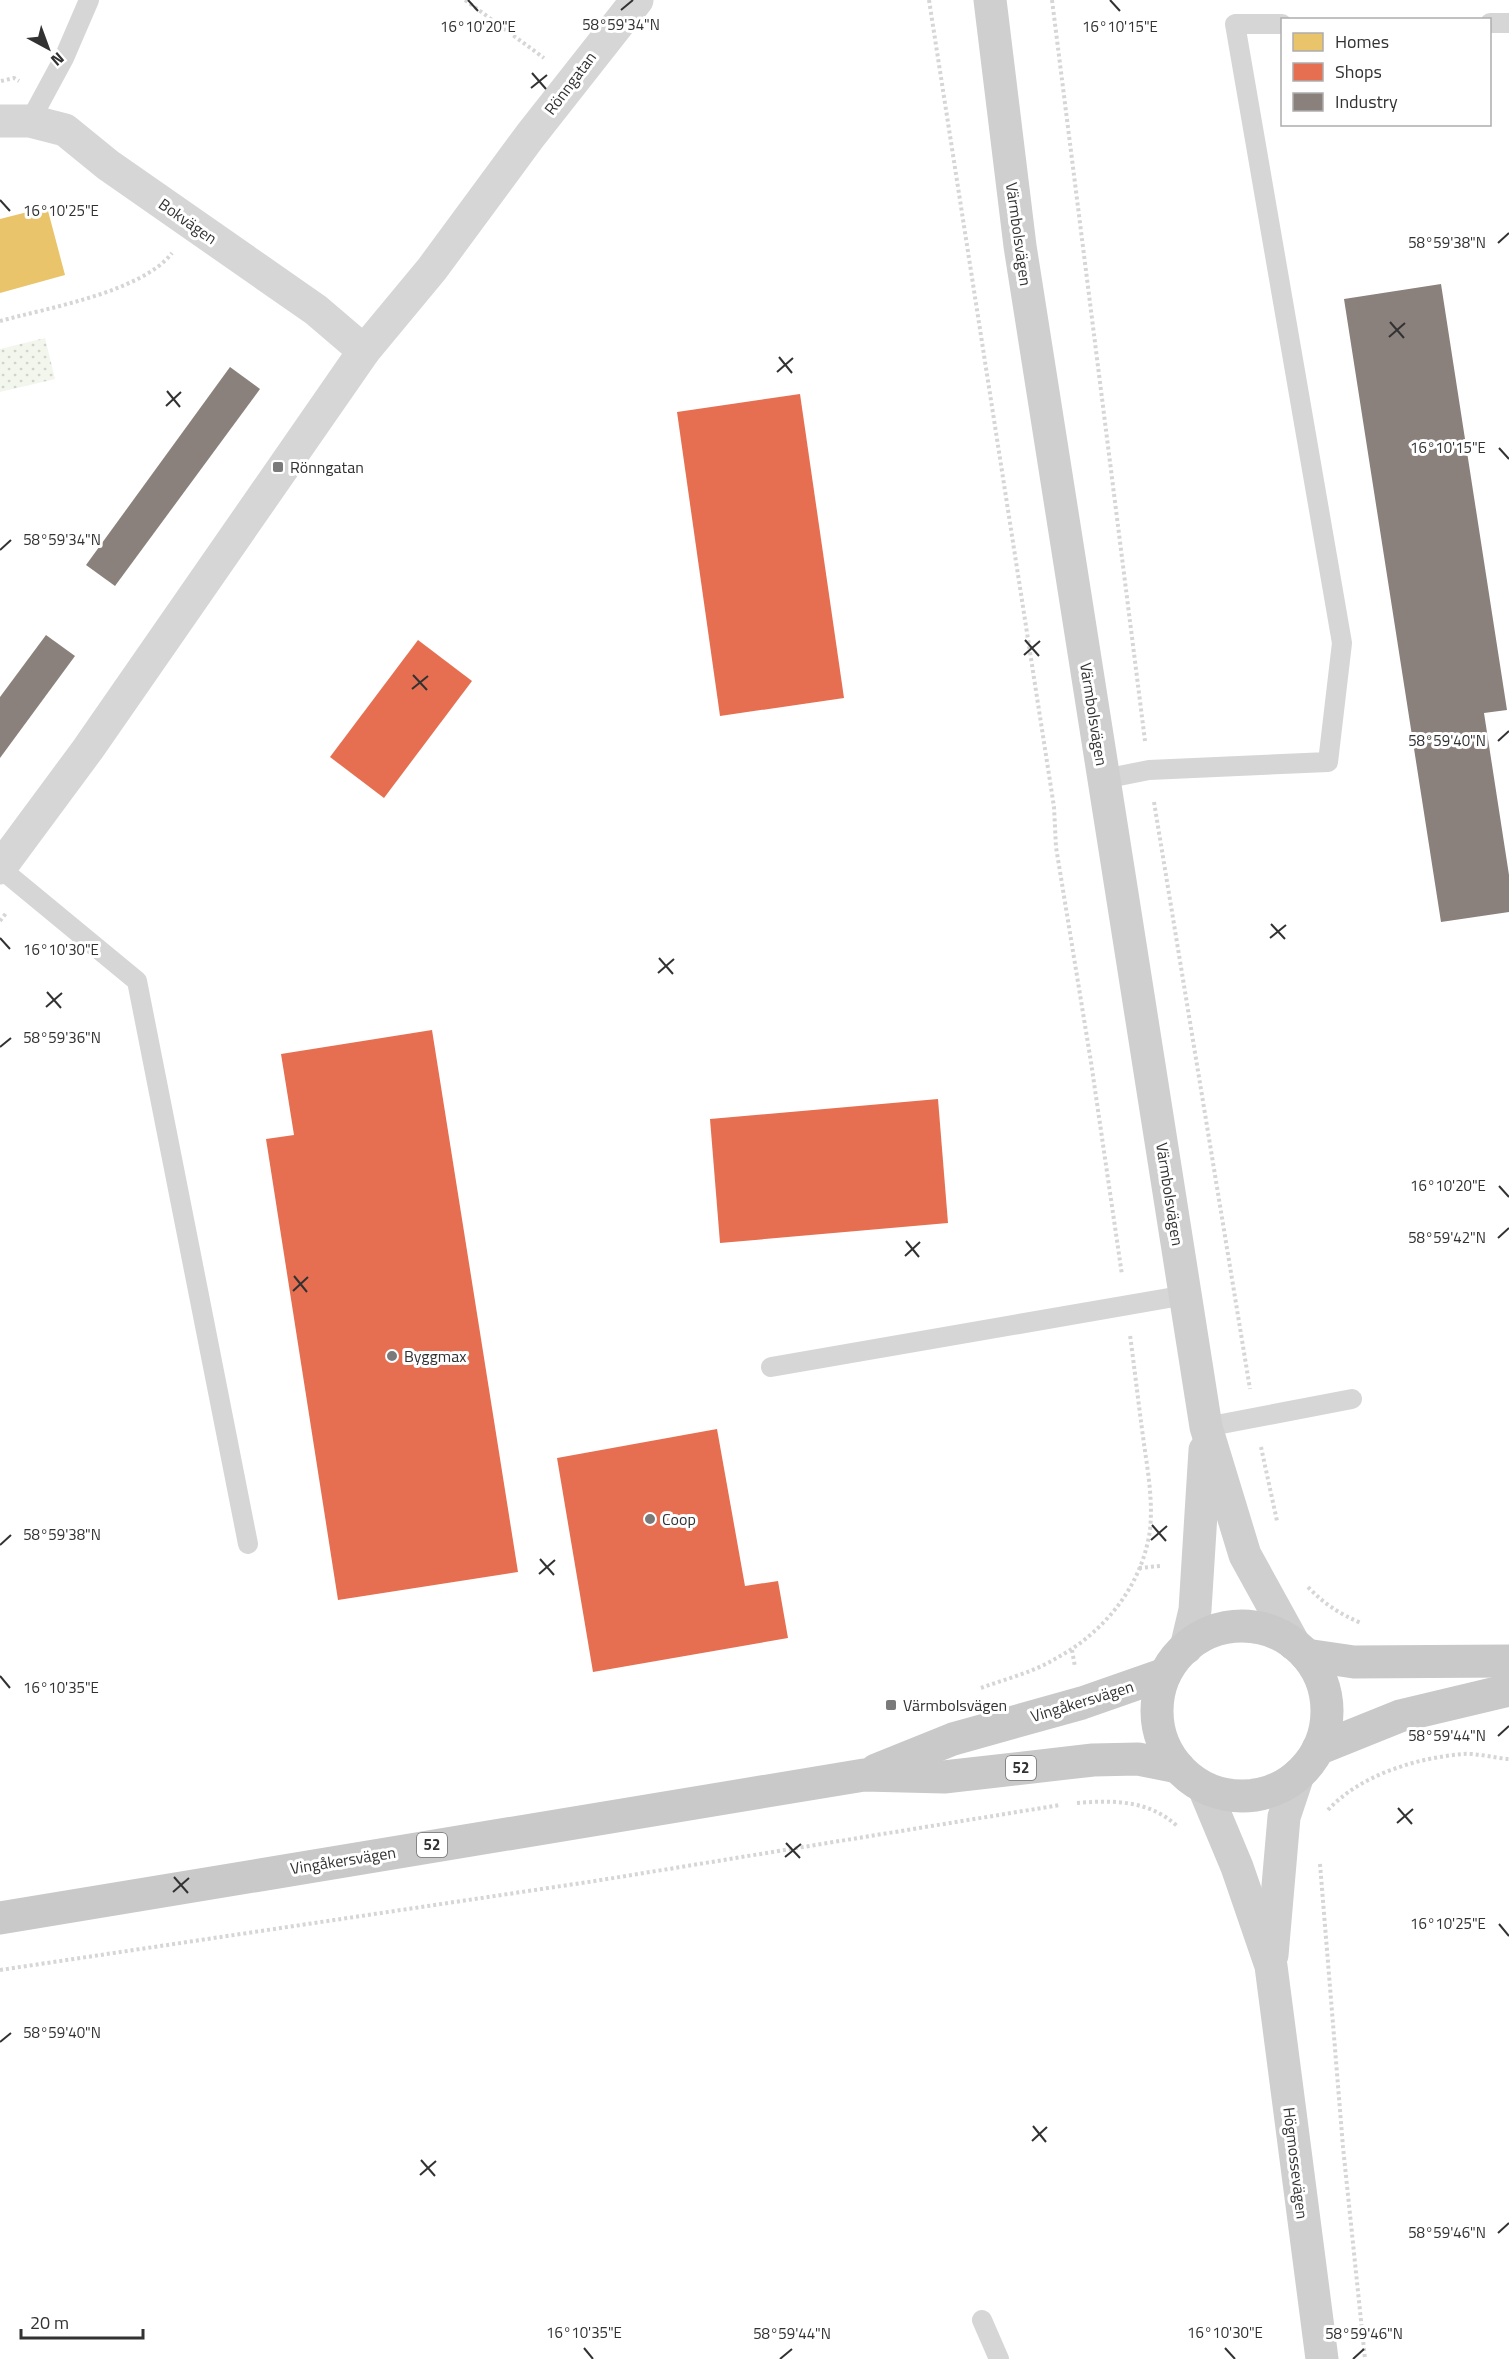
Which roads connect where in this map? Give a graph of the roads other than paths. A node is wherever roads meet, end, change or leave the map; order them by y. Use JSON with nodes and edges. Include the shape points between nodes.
{"nodes":[{"id":1,"x":89,"y":0,"type":"edge"},
{"id":2,"x":637,"y":0,"type":"edge"},
{"id":3,"x":990,"y":0,"type":"edge"},
{"id":4,"x":1491,"y":23,"type":"edge"},
{"id":5,"x":1509,"y":23,"type":"edge"},
{"id":6,"x":1281,"y":24,"type":"edge"},
{"id":7,"x":24,"y":113,"type":"edge"},
{"id":8,"x":364,"y":351,"type":"junction"},
{"id":9,"x":1104,"y":779,"type":"junction"},
{"id":10,"x":0,"y":868,"type":"edge"},
{"id":11,"x":1186,"y":1295,"type":"junction"},
{"id":12,"x":771,"y":1366,"type":"dead end"},
{"id":13,"x":1352,"y":1399,"type":"dead end"},
{"id":14,"x":1206,"y":1427,"type":"junction"},
{"id":15,"x":248,"y":1544,"type":"dead end"},
{"id":16,"x":1186,"y":1648,"type":"junction"},
{"id":17,"x":1300,"y":1649,"type":"junction"},
{"id":18,"x":1509,"y":1661,"type":"edge"},
{"id":19,"x":1166,"y":1674,"type":"junction"},
{"id":20,"x":1509,"y":1690,"type":"edge"},
{"id":21,"x":1318,"y":1749,"type":"junction"},
{"id":22,"x":1178,"y":1767,"type":"junction"},
{"id":23,"x":864,"y":1775,"type":"junction"},
{"id":24,"x":1298,"y":1775,"type":"junction"},
{"id":25,"x":1204,"y":1788,"type":"junction"},
{"id":26,"x":0,"y":1918,"type":"edge"},
{"id":27,"x":1271,"y":1966,"type":"junction"},
{"id":28,"x":982,"y":2320,"type":"dead end"},
{"id":29,"x":999,"y":2359,"type":"edge"},
{"id":30,"x":1322,"y":2359,"type":"edge"}],
"edges":[{"from":1,"to":7,"type":"lane","via":[[64,58]]},
{"from":2,"to":8,"type":"street","name":"Rönngatan","via":[[432,269]]},
{"from":3,"to":9,"type":"street","name":"Värmbolsvägen","via":[[1020,246]]},
{"from":4,"to":5,"type":"lane"},
{"from":6,"to":9,"type":"lane","via":[[1235,24],[1342,643],[1328,762],[1149,770]]},
{"from":7,"to":8,"type":"street","name":"Bokvägen","via":[[65,130],[108,165],[316,310]]},
{"from":8,"to":10,"type":"street","name":"Rönngatan","via":[[88,749]]},
{"from":9,"to":11,"type":"street","name":"Värmbolsvägen"},
{"from":10,"to":15,"type":"lane","via":[[137,981]]},
{"from":11,"to":12,"type":"lane"},
{"from":11,"to":14,"type":"street","name":"Värmbolsvägen"},
{"from":13,"to":14,"type":"lane"},
{"from":14,"to":16,"type":"street","name":"Värmbolsvägen","via":[[1195,1610]]},
{"from":14,"to":17,"type":"street","name":"Värmbolsvägen","via":[[1245,1555]]},
{"from":16,"to":17,"type":"main road","name":"Vingåkersvägen","number":"52","via":[[1214,1631],[1236,1627],[1264,1629]]},
{"from":16,"to":19,"type":"main road","name":"Vingåkersvägen","number":"52"},
{"from":17,"to":18,"type":"main road","name":"Vingåkersvägen","number":"52","via":[[1354,1662]]},
{"from":17,"to":21,"type":"main road","name":"Vingåkersvägen","number":"52","via":[[1322,1682],[1327,1702]]},
{"from":19,"to":22,"type":"main road","name":"Vingåkersvägen","number":"52","via":[[1158,1700],[1158,1721],[1162,1740]]},
{"from":19,"to":23,"type":"main road","name":"Vingåkersvägen","number":"52","via":[[1082,1703],[953,1738]]},
{"from":20,"to":21,"type":"main road","via":[[1400,1716]]},
{"from":21,"to":24,"type":"main road","name":"Vingåkersvägen","number":"52"},
{"from":22,"to":23,"type":"main road","name":"Vingåkersvägen","number":"52","via":[[1138,1759],[1093,1760],[944,1777]]},
{"from":22,"to":25,"type":"main road","name":"Vingåkersvägen","number":"52"},
{"from":23,"to":26,"type":"main road","name":"Vingåkersvägen","number":"52"},
{"from":24,"to":25,"type":"main road","name":"Vingåkersvägen","number":"52","via":[[1285,1785],[1254,1795],[1220,1794]]},
{"from":24,"to":27,"type":"street","name":"Högmossevägen","via":[[1284,1817]]},
{"from":25,"to":27,"type":"street","name":"Högmossevägen","via":[[1237,1867]]},
{"from":27,"to":30,"type":"street","name":"Högmossevägen"},
{"from":28,"to":29,"type":"lane"}]}
